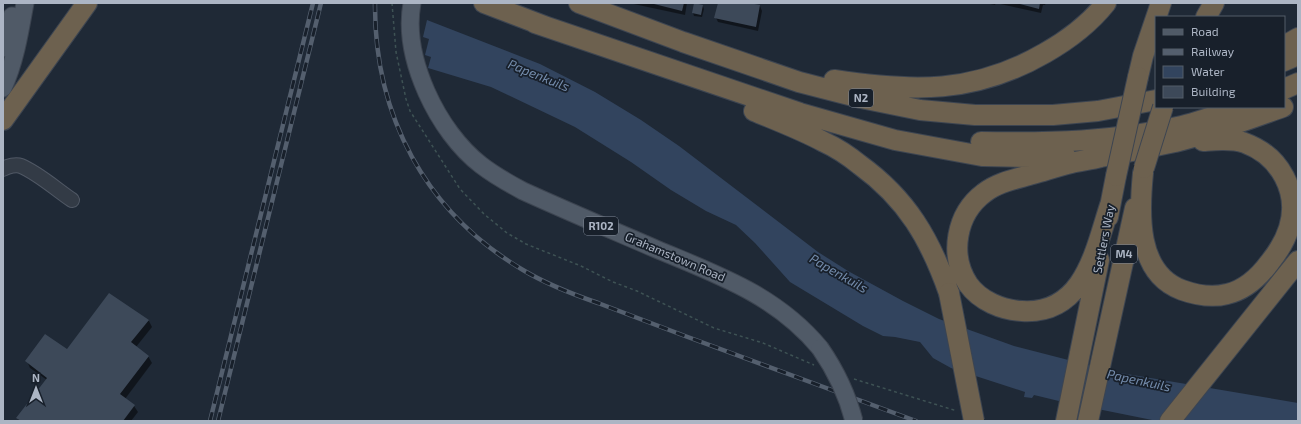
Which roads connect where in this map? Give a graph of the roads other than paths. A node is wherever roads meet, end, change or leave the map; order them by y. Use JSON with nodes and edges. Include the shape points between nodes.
{"nodes":[{"id":1,"x":14,"y":3,"type":"edge"},
{"id":2,"x":25,"y":3,"type":"edge"},
{"id":3,"x":87,"y":3,"type":"edge"},
{"id":4,"x":484,"y":3,"type":"edge"},
{"id":5,"x":579,"y":3,"type":"edge"},
{"id":6,"x":1106,"y":3,"type":"edge"},
{"id":7,"x":1152,"y":3,"type":"edge"},
{"id":8,"x":1161,"y":3,"type":"edge"},
{"id":9,"x":1207,"y":3,"type":"edge"},
{"id":10,"x":1214,"y":3,"type":"edge"},
{"id":11,"x":411,"y":4,"type":"edge"},
{"id":12,"x":1157,"y":16,"type":"edge"},
{"id":13,"x":1202,"y":16,"type":"edge"},
{"id":14,"x":1207,"y":16,"type":"edge"},
{"id":15,"x":1155,"y":21,"type":"edge"},
{"id":16,"x":535,"y":22,"type":"junction"},
{"id":17,"x":1298,"y":38,"type":"edge"},
{"id":18,"x":683,"y":42,"type":"junction"},
{"id":19,"x":9,"y":44,"type":"edge"},
{"id":20,"x":1285,"y":45,"type":"edge"},
{"id":21,"x":1298,"y":55,"type":"edge"},
{"id":22,"x":1143,"y":56,"type":"junction"},
{"id":23,"x":1285,"y":61,"type":"edge"},
{"id":24,"x":1298,"y":83,"type":"edge"},
{"id":25,"x":3,"y":88,"type":"edge"},
{"id":26,"x":1285,"y":90,"type":"edge"},
{"id":27,"x":1298,"y":100,"type":"edge"},
{"id":28,"x":1155,"y":102,"type":"edge"},
{"id":29,"x":1285,"y":106,"type":"edge"},
{"id":30,"x":1155,"y":107,"type":"edge"},
{"id":31,"x":1238,"y":108,"type":"edge"},
{"id":32,"x":1281,"y":108,"type":"edge"},
{"id":33,"x":3,"y":120,"type":"edge"},
{"id":34,"x":850,"y":127,"type":"junction"},
{"id":35,"x":1176,"y":142,"type":"junction"},
{"id":36,"x":1130,"y":152,"type":"junction"},
{"id":37,"x":3,"y":169,"type":"edge"},
{"id":38,"x":1143,"y":170,"type":"junction"},
{"id":39,"x":72,"y":200,"type":"dead end"},
{"id":40,"x":1110,"y":205,"type":"junction"},
{"id":41,"x":1298,"y":261,"type":"edge"},
{"id":42,"x":968,"y":417,"type":"edge"},
{"id":43,"x":854,"y":421,"type":"edge"},
{"id":44,"x":1066,"y":421,"type":"edge"},
{"id":45,"x":1088,"y":421,"type":"edge"},
{"id":46,"x":1170,"y":421,"type":"edge"}],
"edges":[{"from":1,"to":19,"type":"main road"},
{"from":2,"to":19,"type":"main road"},
{"from":3,"to":33,"type":"highway"},
{"from":4,"to":16,"type":"highway"},
{"from":5,"to":18,"type":"highway","number":"N2"},
{"from":6,"to":18,"type":"highway","via":[[1073,36],[1020,67],[981,81],[934,87],[874,86],[827,78]]},
{"from":7,"to":22,"type":"main road","number":"M4"},
{"from":8,"to":12,"type":"highway","name":"Settlers Way"},
{"from":9,"to":13,"type":"highway"},
{"from":10,"to":14,"type":"highway"},
{"from":11,"to":43,"type":"main road","name":"Grahamstown Road","number":"R102","bridge":true,"via":[[411,32],[417,67],[426,92],[445,126],[480,165],[523,191],[728,280],[761,297],[794,320],[811,336],[837,375]]},
{"from":15,"to":22,"type":"highway","name":"Settlers Way"},
{"from":16,"to":34,"type":"highway","via":[[748,96]]},
{"from":16,"to":42,"type":"highway","bridge":true,"via":[[825,142],[848,156],[890,189],[921,230],[935,255],[949,293]]},
{"from":17,"to":20,"type":"highway"},
{"from":18,"to":28,"type":"highway","number":"N2","via":[[798,82],[920,110],[975,114],[1052,114],[1098,111]]},
{"from":19,"to":25,"type":"main road","via":[[8,78]]},
{"from":21,"to":23,"type":"highway"},
{"from":22,"to":40,"type":"highway","name":"Settlers Way","number":"M4","bridge":true},
{"from":24,"to":26,"type":"highway"},
{"from":27,"to":29,"type":"highway"},
{"from":30,"to":38,"type":"highway","name":"Settlers Way","number":"M4","bridge":true},
{"from":31,"to":34,"type":"highway","via":[[1182,126],[1145,133],[1038,143],[973,142]]},
{"from":32,"to":35,"type":"highway"},
{"from":34,"to":36,"type":"highway","via":[[895,140],[982,156],[1061,157]]},
{"from":35,"to":36,"type":"highway"},
{"from":35,"to":38,"type":"highway","via":[[1215,140],[1244,143],[1266,155],[1284,174],[1292,203],[1289,228],[1275,255],[1257,277],[1236,291],[1214,296],[1182,290],[1162,278],[1150,261],[1144,242],[1140,200]]},
{"from":36,"to":40,"type":"highway","via":[[1068,163],[1011,180],[983,194],[972,205],[959,228],[957,251],[962,274],[980,296],[1003,308],[1014,311],[1040,311],[1058,304],[1071,295],[1087,272]]},
{"from":37,"to":39,"type":"lane","via":[[7,166],[20,166]]},
{"from":38,"to":45,"type":"highway","name":"Settlers Way","number":"M4"},
{"from":40,"to":44,"type":"highway","name":"Settlers Way","number":"M4"},
{"from":41,"to":46,"type":"highway"}]}
